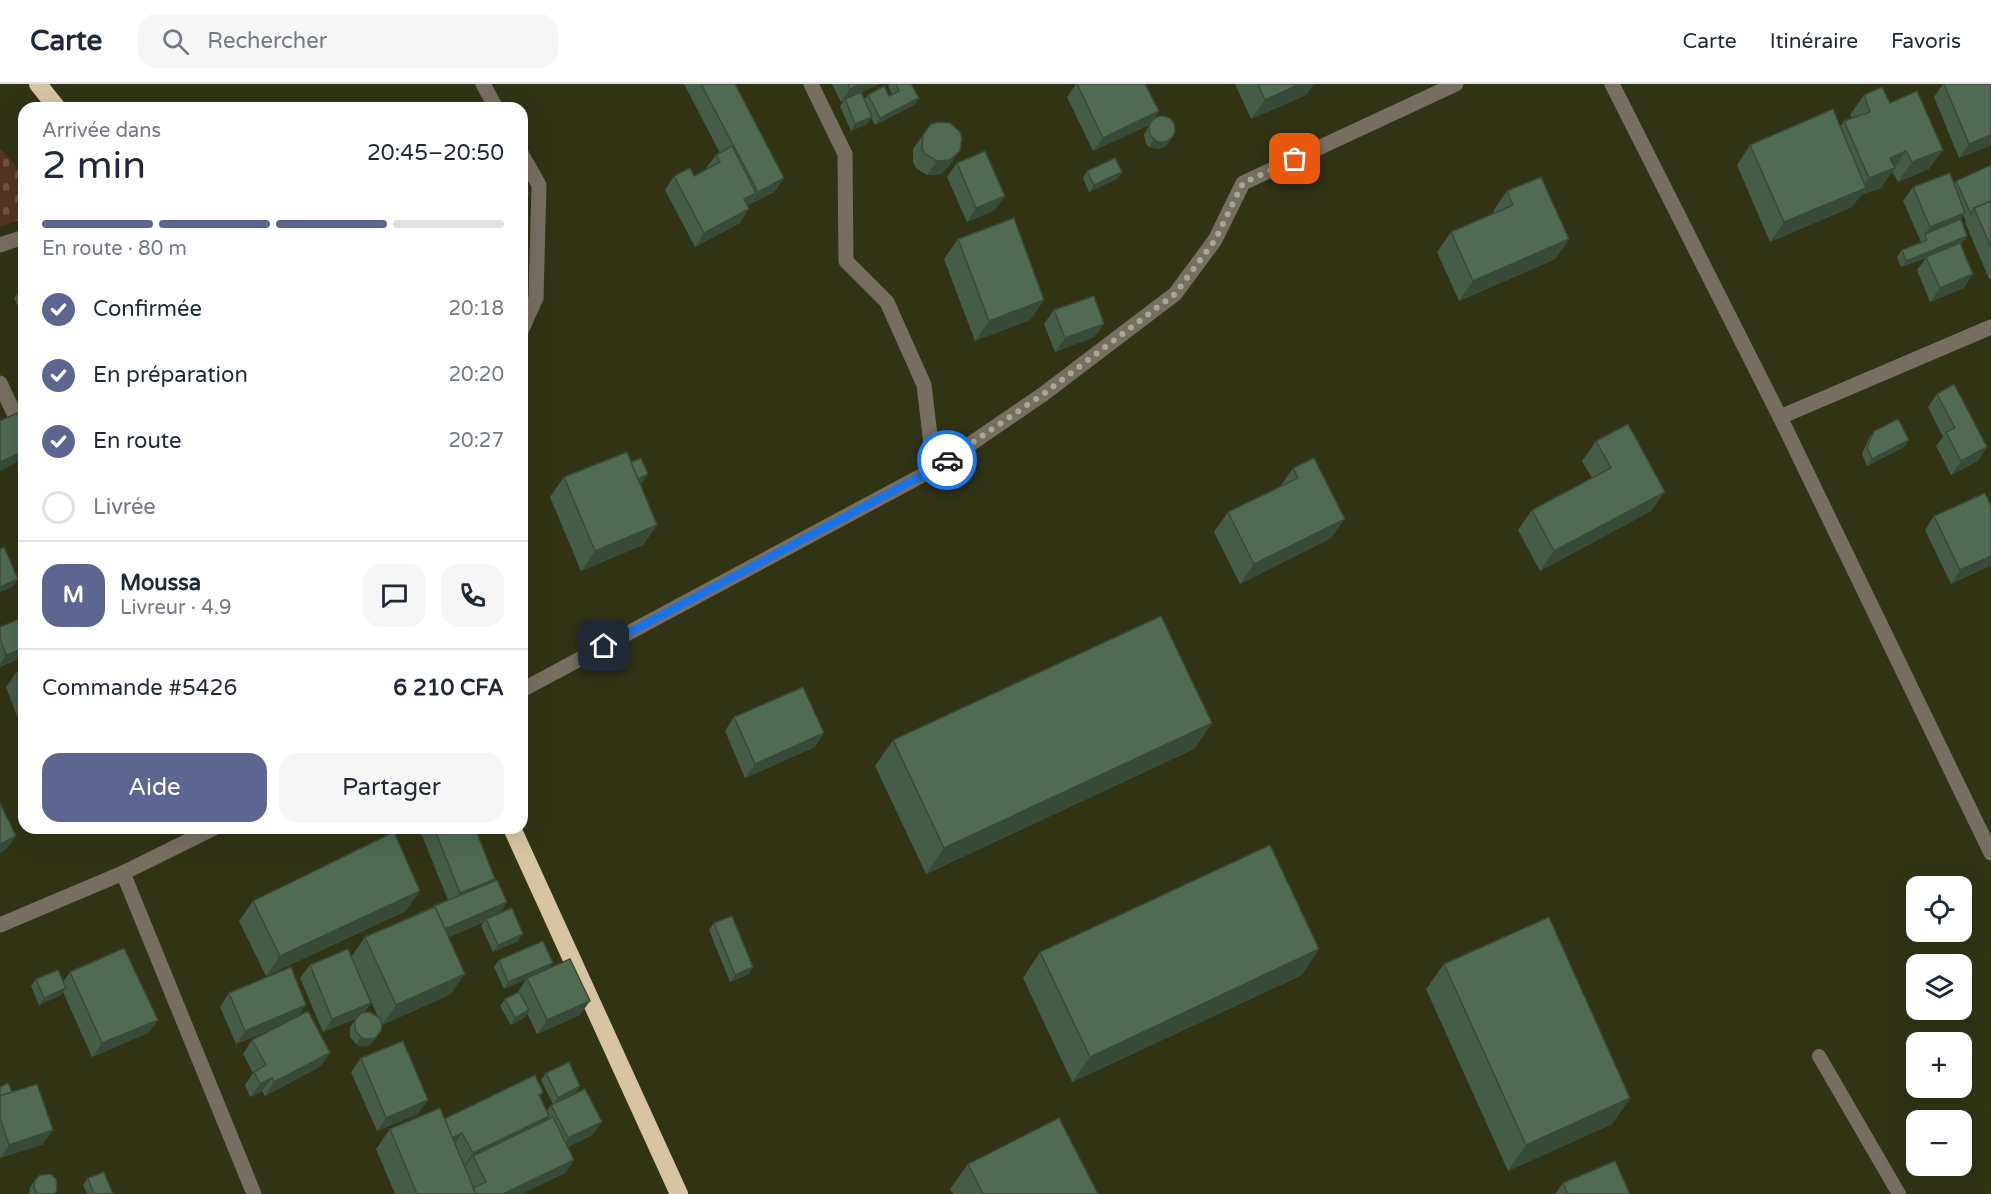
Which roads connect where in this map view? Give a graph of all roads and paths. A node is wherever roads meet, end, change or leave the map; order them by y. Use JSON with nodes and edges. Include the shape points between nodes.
{"nodes":[{"id":1,"x":38,"y":84,"type":"edge"},
{"id":2,"x":483,"y":84,"type":"edge"},
{"id":3,"x":811,"y":84,"type":"edge"},
{"id":4,"x":1456,"y":84,"type":"edge"},
{"id":5,"x":1612,"y":84,"type":"edge"},
{"id":6,"x":52,"y":102,"type":"edge"},
{"id":7,"x":493,"y":102,"type":"edge"},
{"id":8,"x":528,"y":165,"type":"edge"},
{"id":9,"x":18,"y":239,"type":"edge"},
{"id":10,"x":0,"y":245,"type":"edge"},
{"id":11,"x":528,"y":317,"type":"edge"},
{"id":12,"x":1991,"y":327,"type":"edge"},
{"id":13,"x":0,"y":383,"type":"edge"},
{"id":14,"x":1780,"y":417,"type":"junction"},
{"id":15,"x":18,"y":422,"type":"edge"},
{"id":16,"x":934,"y":469,"type":"junction"},
{"id":17,"x":528,"y":687,"type":"edge"},
{"id":18,"x":202,"y":834,"type":"edge"},
{"id":19,"x":515,"y":834,"type":"edge"},
{"id":20,"x":1991,"y":853,"type":"edge"},
{"id":21,"x":123,"y":873,"type":"junction"},
{"id":22,"x":0,"y":925,"type":"edge"},
{"id":23,"x":1819,"y":1056,"type":"dead end"},
{"id":24,"x":254,"y":1194,"type":"edge"},
{"id":25,"x":679,"y":1194,"type":"edge"},
{"id":26,"x":1899,"y":1194,"type":"edge"}],
"edges":[{"from":1,"to":6,"type":"highway"},
{"from":2,"to":7,"type":"street"},
{"from":3,"to":16,"type":"street","via":[[845,153],[846,261],[887,302],[924,385]]},
{"from":4,"to":16,"type":"street","via":[[1243,183],[1215,240],[1175,294],[1042,395]]},
{"from":5,"to":14,"type":"street"},
{"from":8,"to":11,"type":"street","via":[[539,185],[537,298]]},
{"from":9,"to":10,"type":"street"},
{"from":12,"to":14,"type":"street"},
{"from":13,"to":15,"type":"street"},
{"from":14,"to":20,"type":"street"},
{"from":16,"to":17,"type":"street"},
{"from":18,"to":21,"type":"street"},
{"from":19,"to":25,"type":"highway"},
{"from":21,"to":22,"type":"street"},
{"from":21,"to":24,"type":"street"},
{"from":23,"to":26,"type":"lane"}]}
